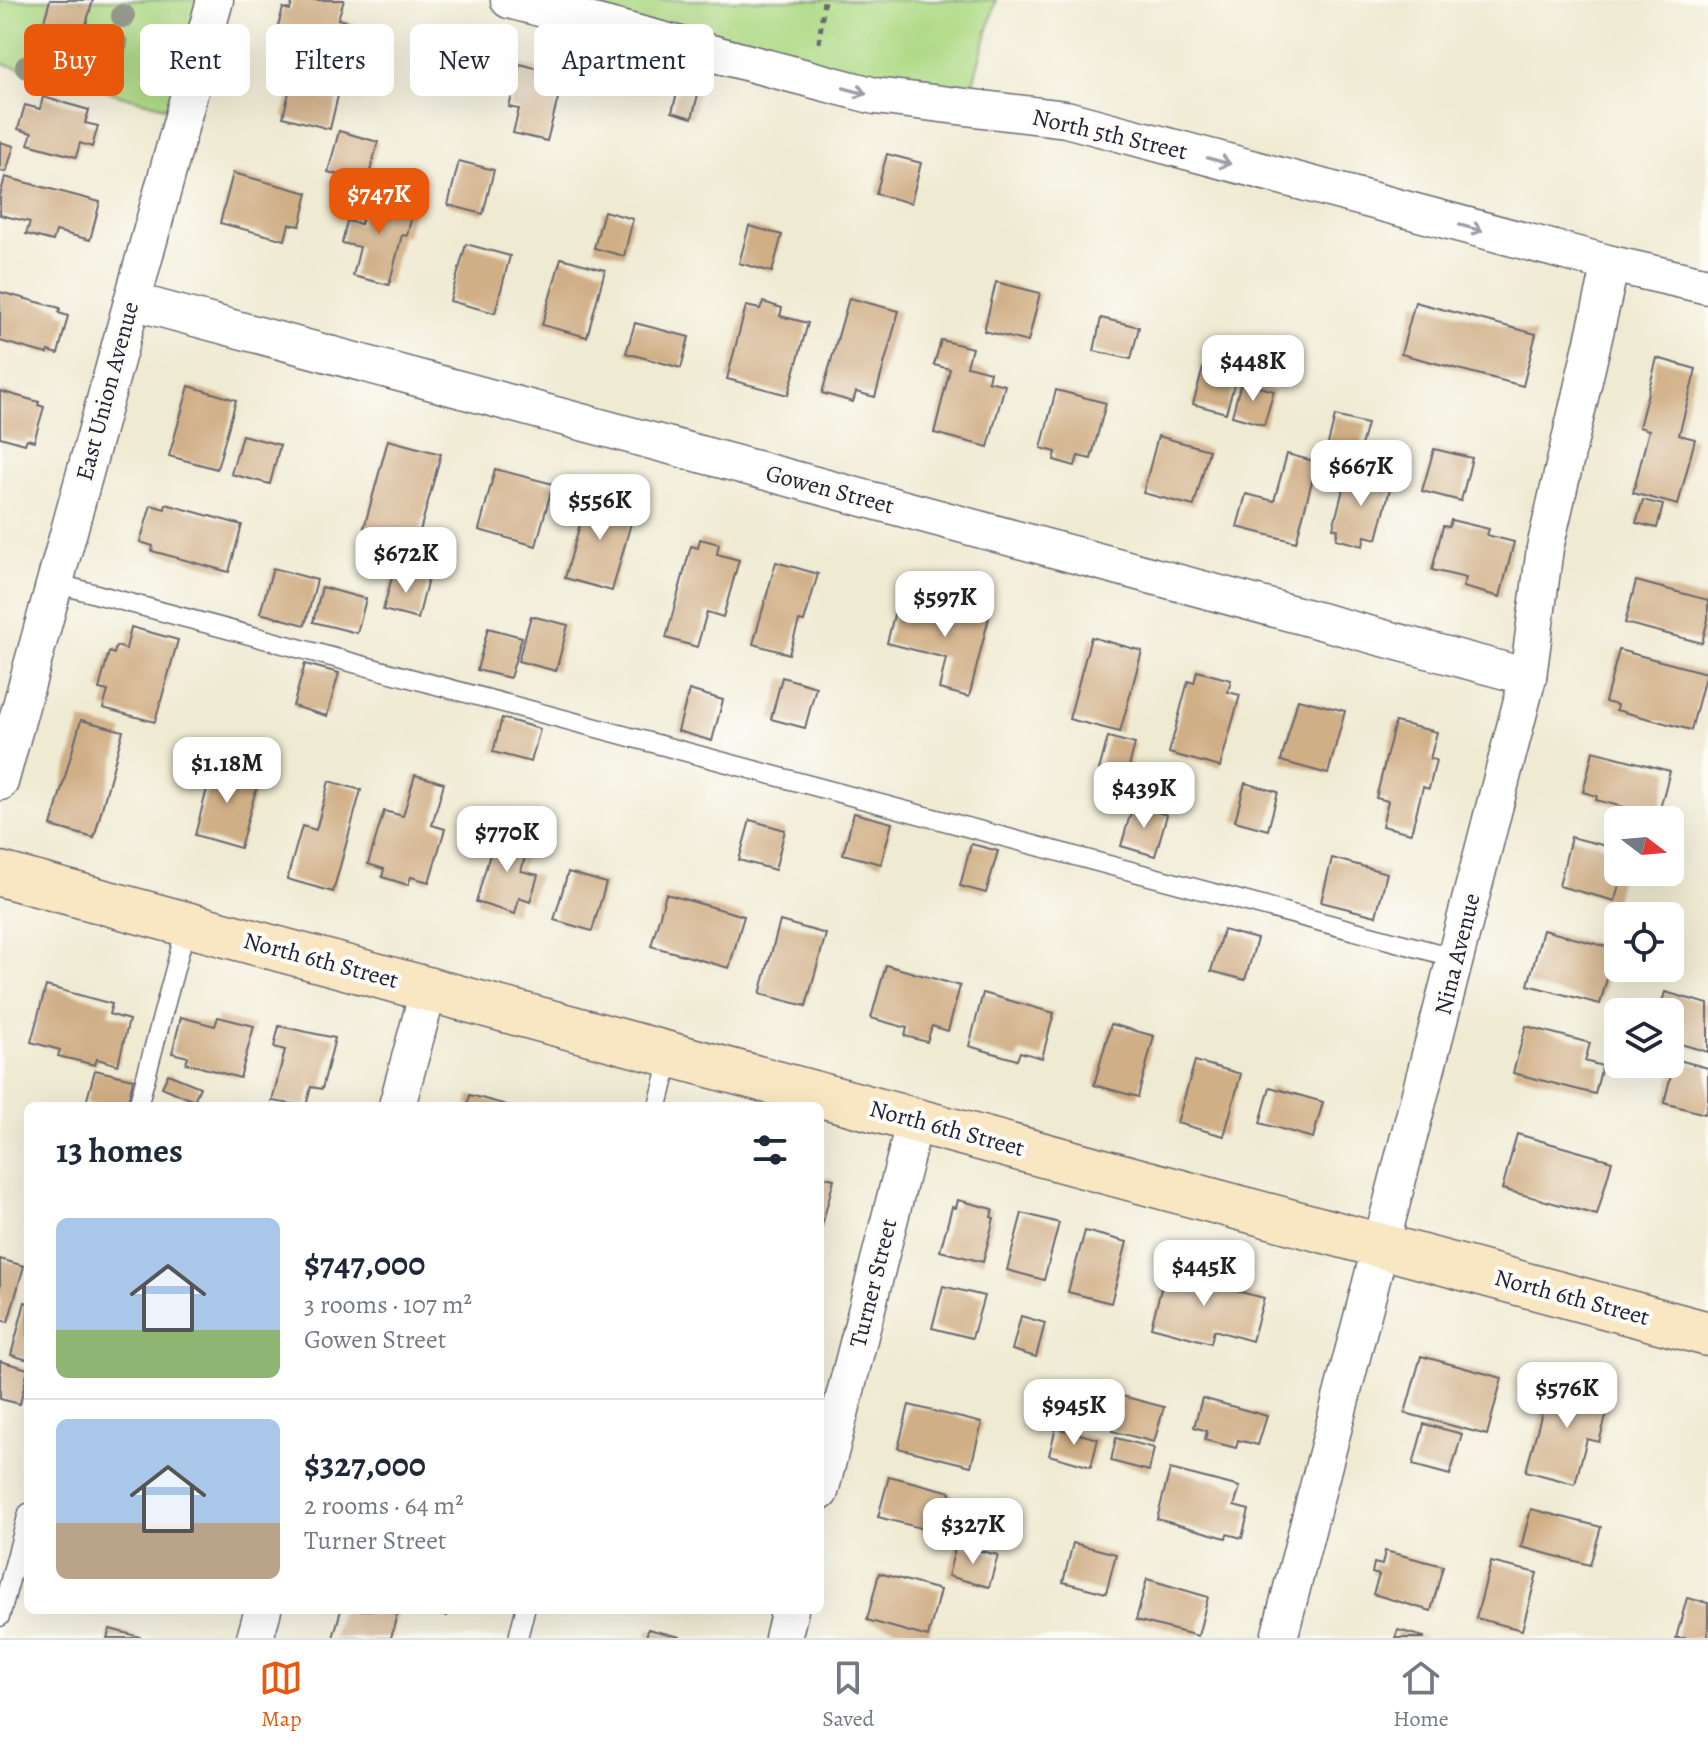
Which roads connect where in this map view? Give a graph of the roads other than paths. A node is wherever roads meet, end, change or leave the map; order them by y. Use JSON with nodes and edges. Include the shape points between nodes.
{"nodes":[{"id":1,"x":215,"y":0,"type":"edge"},
{"id":2,"x":509,"y":0,"type":"edge"},
{"id":3,"x":1611,"y":264,"type":"junction"},
{"id":4,"x":1708,"y":286,"type":"edge"},
{"id":5,"x":132,"y":301,"type":"junction"},
{"id":6,"x":55,"y":583,"type":"junction"},
{"id":7,"x":1528,"y":677,"type":"junction"},
{"id":8,"x":0,"y":782,"type":"edge"},
{"id":9,"x":0,"y":874,"type":"edge"},
{"id":10,"x":187,"y":924,"type":"junction"},
{"id":11,"x":1456,"y":958,"type":"junction"},
{"id":12,"x":429,"y":988,"type":"junction"},
{"id":13,"x":671,"y":1054,"type":"junction"},
{"id":14,"x":139,"y":1102,"type":"edge"},
{"id":15,"x":398,"y":1102,"type":"edge"},
{"id":16,"x":659,"y":1102,"type":"edge"},
{"id":17,"x":915,"y":1120,"type":"junction"},
{"id":18,"x":1382,"y":1246,"type":"junction"},
{"id":19,"x":1708,"y":1334,"type":"edge"},
{"id":20,"x":824,"y":1476,"type":"edge"},
{"id":21,"x":24,"y":1528,"type":"edge"},
{"id":22,"x":262,"y":1614,"type":"edge"},
{"id":23,"x":524,"y":1614,"type":"edge"},
{"id":24,"x":789,"y":1614,"type":"edge"},
{"id":25,"x":0,"y":1617,"type":"edge"},
{"id":26,"x":255,"y":1638,"type":"edge"},
{"id":27,"x":518,"y":1638,"type":"edge"},
{"id":28,"x":783,"y":1638,"type":"edge"},
{"id":29,"x":1279,"y":1638,"type":"edge"}],
"edges":[{"from":1,"to":5,"type":"street","name":"East Union Avenue"},
{"from":2,"to":3,"type":"street","name":"North 5th Street","one_way":true,"via":[[875,96],[1066,119]]},
{"from":3,"to":4,"type":"street","name":"North 5th Street"},
{"from":3,"to":7,"type":"street","name":"Nina Avenue","via":[[1545,548]]},
{"from":5,"to":6,"type":"street","name":"East Union Avenue"},
{"from":5,"to":7,"type":"street","name":"Gowen Street"},
{"from":6,"to":8,"type":"street","name":"East Union Avenue"},
{"from":6,"to":11,"type":"lane"},
{"from":7,"to":11,"type":"street","name":"Nina Avenue"},
{"from":9,"to":10,"type":"main road","name":"North 6th Street"},
{"from":10,"to":12,"type":"main road","name":"North 6th Street"},
{"from":10,"to":14,"type":"lane"},
{"from":11,"to":18,"type":"street","name":"Nina Avenue"},
{"from":12,"to":13,"type":"main road","name":"North 6th Street"},
{"from":12,"to":15,"type":"street"},
{"from":13,"to":16,"type":"lane"},
{"from":13,"to":17,"type":"main road","name":"North 6th Street"},
{"from":17,"to":18,"type":"main road","name":"North 6th Street"},
{"from":17,"to":20,"type":"street","name":"Turner Street"},
{"from":18,"to":19,"type":"main road","name":"North 6th Street"},
{"from":18,"to":29,"type":"street","name":"Nina Avenue"},
{"from":21,"to":25,"type":"lane"},
{"from":22,"to":26,"type":"street"},
{"from":23,"to":27,"type":"lane"},
{"from":24,"to":28,"type":"street"}]}
